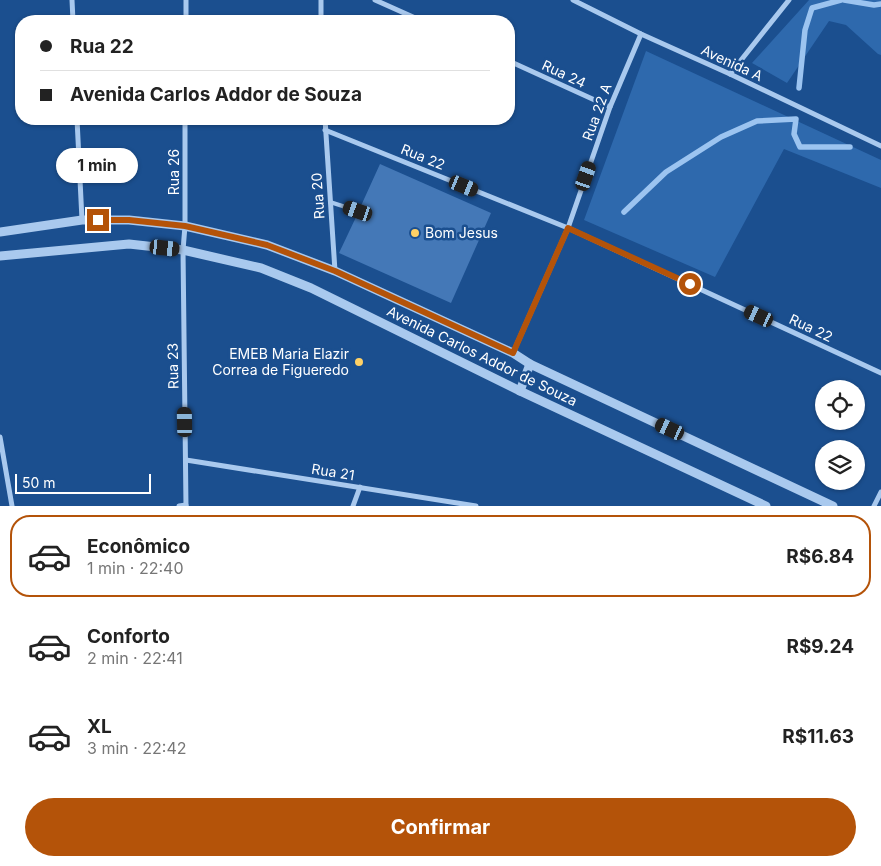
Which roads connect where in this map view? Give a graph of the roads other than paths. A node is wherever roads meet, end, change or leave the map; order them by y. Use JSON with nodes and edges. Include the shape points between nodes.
{"nodes":[{"id":1,"x":72,"y":0,"type":"edge"},
{"id":2,"x":186,"y":0,"type":"edge"},
{"id":3,"x":321,"y":0,"type":"edge"},
{"id":4,"x":375,"y":0,"type":"edge"},
{"id":5,"x":573,"y":0,"type":"edge"},
{"id":6,"x":789,"y":0,"type":"edge"},
{"id":7,"x":73,"y":15,"type":"edge"},
{"id":8,"x":186,"y":15,"type":"edge"},
{"id":9,"x":321,"y":15,"type":"edge"},
{"id":10,"x":409,"y":15,"type":"edge"},
{"id":11,"x":640,"y":34,"type":"junction"},
{"id":12,"x":515,"y":64,"type":"edge"},
{"id":13,"x":730,"y":74,"type":"junction"},
{"id":14,"x":610,"y":107,"type":"junction"},
{"id":15,"x":77,"y":125,"type":"edge"},
{"id":16,"x":186,"y":125,"type":"edge"},
{"id":17,"x":325,"y":125,"type":"edge"},
{"id":18,"x":325,"y":130,"type":"junction"},
{"id":19,"x":881,"y":146,"type":"edge"},
{"id":20,"x":330,"y":202,"type":"junction"},
{"id":21,"x":358,"y":211,"type":"dead end"},
{"id":22,"x":82,"y":220,"type":"junction"},
{"id":23,"x":185,"y":226,"type":"junction"},
{"id":24,"x":568,"y":228,"type":"junction"},
{"id":25,"x":0,"y":231,"type":"edge"},
{"id":26,"x":183,"y":250,"type":"junction"},
{"id":27,"x":0,"y":256,"type":"edge"},
{"id":28,"x":335,"y":271,"type":"junction"},
{"id":29,"x":513,"y":353,"type":"junction"},
{"id":30,"x":530,"y":364,"type":"junction"},
{"id":31,"x":881,"y":373,"type":"edge"},
{"id":32,"x":520,"y":391,"type":"junction"},
{"id":33,"x":0,"y":438,"type":"edge"},
{"id":34,"x":186,"y":460,"type":"junction"},
{"id":35,"x":360,"y":487,"type":"junction"},
{"id":36,"x":881,"y":492,"type":"edge"},
{"id":37,"x":186,"y":505,"type":"edge"},
{"id":38,"x":12,"y":506,"type":"edge"},
{"id":39,"x":178,"y":506,"type":"edge"},
{"id":40,"x":353,"y":506,"type":"edge"},
{"id":41,"x":476,"y":506,"type":"edge"},
{"id":42,"x":766,"y":506,"type":"edge"},
{"id":43,"x":833,"y":506,"type":"edge"},
{"id":44,"x":874,"y":506,"type":"edge"}],
"edges":[{"from":1,"to":7,"type":"street"},
{"from":2,"to":8,"type":"street"},
{"from":3,"to":9,"type":"street"},
{"from":4,"to":10,"type":"street"},
{"from":5,"to":11,"type":"street","name":"Avenida A"},
{"from":6,"to":13,"type":"street"},
{"from":11,"to":13,"type":"street","name":"Avenida A"},
{"from":11,"to":14,"type":"street","name":"Rua 22 A"},
{"from":12,"to":14,"type":"street","name":"Rua 24"},
{"from":13,"to":19,"type":"street","name":"Avenida A"},
{"from":14,"to":24,"type":"street","name":"Rua 22 A"},
{"from":15,"to":22,"type":"street"},
{"from":16,"to":23,"type":"street","name":"Rua 26"},
{"from":17,"to":18,"type":"street","name":"Rua 20"},
{"from":18,"to":20,"type":"street","name":"Rua 20"},
{"from":18,"to":24,"type":"street","name":"Rua 22"},
{"from":20,"to":21,"type":"lane"},
{"from":20,"to":28,"type":"street","name":"Rua 20"},
{"from":22,"to":23,"type":"street","name":"Avenida Carlos Addor de Souza","via":[[129,220]]},
{"from":22,"to":25,"type":"street","name":"Avenida Carlos Addor de Souza"},
{"from":23,"to":26,"type":"street","name":"Rua 23"},
{"from":23,"to":28,"type":"street","name":"Avenida Carlos Addor de Souza","via":[[267,245]]},
{"from":24,"to":29,"type":"street"},
{"from":24,"to":31,"type":"street","name":"Rua 22"},
{"from":26,"to":27,"type":"street","name":"Avenida Carlos Addor de Souza","via":[[129,244]]},
{"from":26,"to":32,"type":"street","name":"Avenida Carlos Addor de Souza","via":[[261,268],[311,288]]},
{"from":26,"to":34,"type":"street","name":"Rua 23"},
{"from":28,"to":29,"type":"street","name":"Avenida Carlos Addor de Souza"},
{"from":29,"to":30,"type":"street","name":"Avenida Carlos Addor de Souza"},
{"from":30,"to":32,"type":"street"},
{"from":30,"to":43,"type":"street","name":"Avenida Carlos Addor de Souza"},
{"from":32,"to":42,"type":"street","name":"Avenida Carlos Addor de Souza"},
{"from":33,"to":38,"type":"street"},
{"from":34,"to":35,"type":"street","name":"Rua 21"},
{"from":34,"to":37,"type":"street","name":"Rua 23"},
{"from":35,"to":40,"type":"street"},
{"from":35,"to":41,"type":"street","name":"Rua 21"},
{"from":36,"to":44,"type":"street"},
{"from":37,"to":39,"type":"street"}]}
